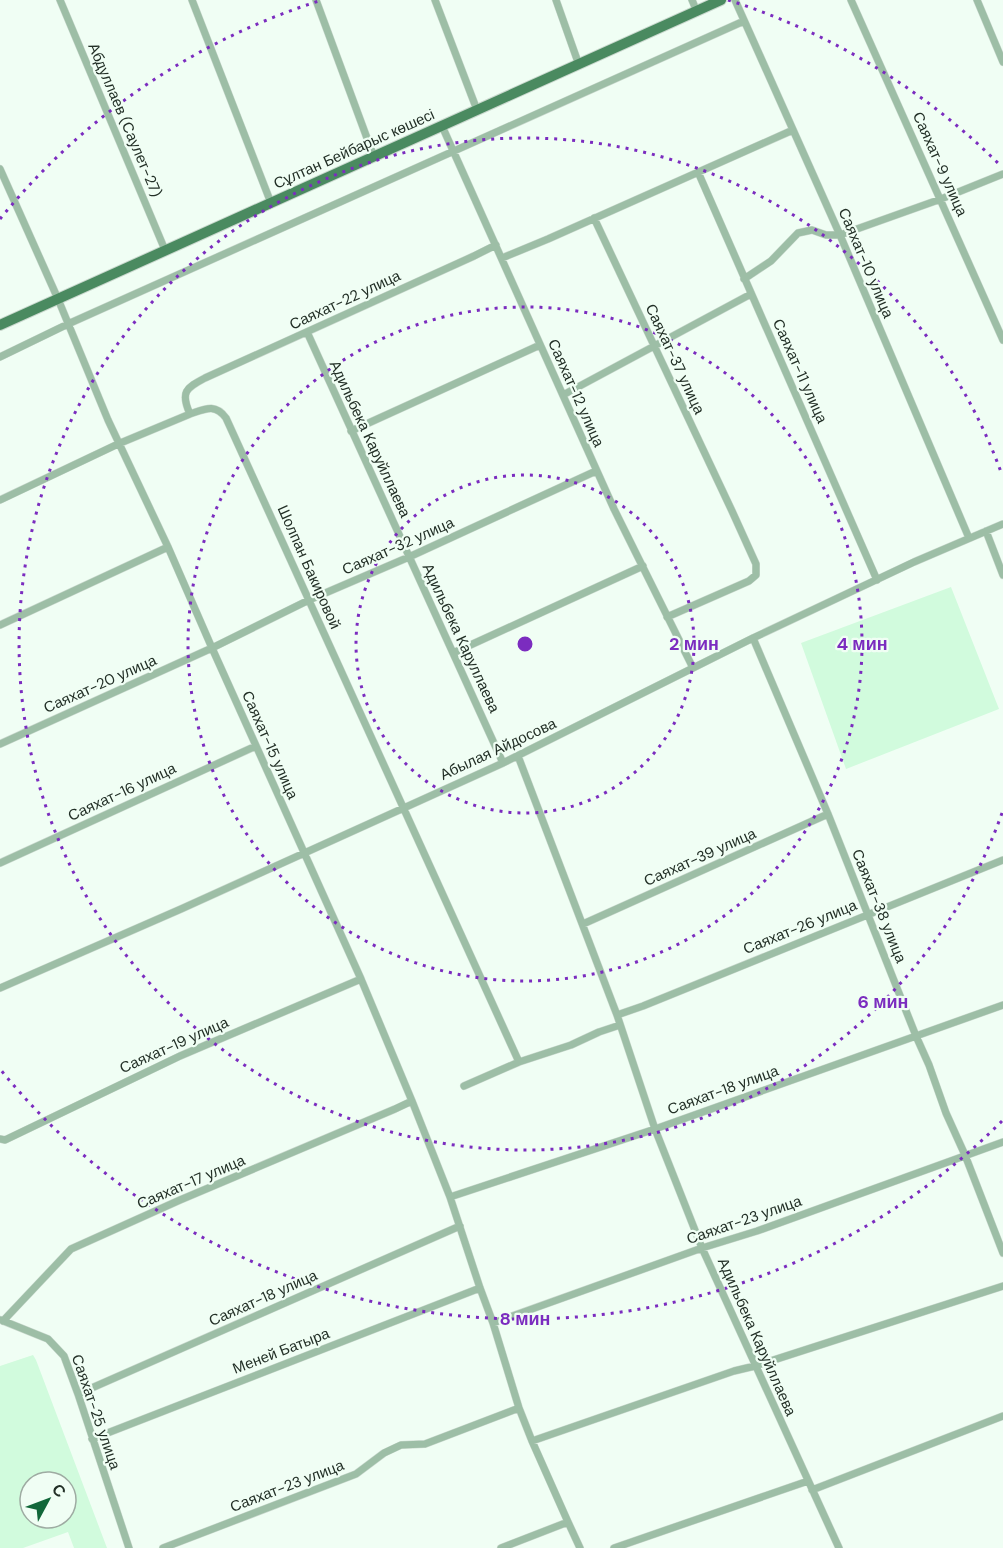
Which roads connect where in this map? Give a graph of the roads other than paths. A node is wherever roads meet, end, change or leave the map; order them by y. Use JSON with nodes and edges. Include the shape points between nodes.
{"nodes":[{"id":1,"x":60,"y":0,"type":"edge"},
{"id":2,"x":192,"y":0,"type":"edge"},
{"id":3,"x":316,"y":0,"type":"edge"},
{"id":4,"x":435,"y":0,"type":"edge"},
{"id":5,"x":556,"y":0,"type":"edge"},
{"id":6,"x":692,"y":0,"type":"edge"},
{"id":7,"x":721,"y":0,"type":"edge"},
{"id":8,"x":735,"y":0,"type":"edge"},
{"id":9,"x":851,"y":0,"type":"edge"},
{"id":10,"x":977,"y":0,"type":"edge"},
{"id":11,"x":697,"y":12,"type":"junction"},
{"id":12,"x":744,"y":21,"type":"junction"},
{"id":13,"x":1003,"y":62,"type":"edge"},
{"id":14,"x":579,"y":65,"type":"junction"},
{"id":15,"x":477,"y":111,"type":"junction"},
{"id":16,"x":442,"y":126,"type":"junction"},
{"id":17,"x":793,"y":130,"type":"junction"},
{"id":18,"x":454,"y":151,"type":"junction"},
{"id":19,"x":374,"y":156,"type":"junction"},
{"id":20,"x":0,"y":168,"type":"edge"},
{"id":21,"x":698,"y":172,"type":"junction"},
{"id":22,"x":1003,"y":174,"type":"edge"},
{"id":23,"x":940,"y":199,"type":"junction"},
{"id":24,"x":271,"y":203,"type":"junction"},
{"id":25,"x":594,"y":218,"type":"junction"},
{"id":26,"x":840,"y":235,"type":"junction"},
{"id":27,"x":496,"y":245,"type":"junction"},
{"id":28,"x":165,"y":250,"type":"junction"},
{"id":29,"x":502,"y":258,"type":"junction"},
{"id":30,"x":744,"y":279,"type":"junction"},
{"id":31,"x":751,"y":294,"type":"junction"},
{"id":32,"x":58,"y":299,"type":"junction"},
{"id":33,"x":68,"y":324,"type":"junction"},
{"id":34,"x":0,"y":325,"type":"edge"},
{"id":35,"x":307,"y":332,"type":"junction"},
{"id":36,"x":1003,"y":340,"type":"edge"},
{"id":37,"x":540,"y":345,"type":"junction"},
{"id":38,"x":654,"y":346,"type":"junction"},
{"id":39,"x":0,"y":357,"type":"edge"},
{"id":40,"x":563,"y":396,"type":"junction"},
{"id":41,"x":190,"y":414,"type":"junction"},
{"id":42,"x":351,"y":431,"type":"junction"},
{"id":43,"x":118,"y":444,"type":"junction"},
{"id":44,"x":596,"y":471,"type":"junction"},
{"id":45,"x":0,"y":500,"type":"edge"},
{"id":46,"x":1003,"y":524,"type":"edge"},
{"id":47,"x":986,"y":531,"type":"junction"},
{"id":48,"x":969,"y":538,"type":"junction"},
{"id":49,"x":168,"y":548,"type":"junction"},
{"id":50,"x":409,"y":557,"type":"junction"},
{"id":51,"x":643,"y":566,"type":"junction"},
{"id":52,"x":1003,"y":575,"type":"edge"},
{"id":53,"x":877,"y":580,"type":"junction"},
{"id":54,"x":309,"y":600,"type":"junction"},
{"id":55,"x":668,"y":617,"type":"junction"},
{"id":56,"x":0,"y":625,"type":"edge"},
{"id":57,"x":753,"y":638,"type":"junction"},
{"id":58,"x":212,"y":648,"type":"junction"},
{"id":59,"x":453,"y":653,"type":"junction"},
{"id":60,"x":693,"y":668,"type":"junction"},
{"id":61,"x":0,"y":744,"type":"edge"},
{"id":62,"x":256,"y":746,"type":"junction"},
{"id":63,"x":518,"y":756,"type":"junction"},
{"id":64,"x":503,"y":763,"type":"junction"},
{"id":65,"x":403,"y":807,"type":"junction"},
{"id":66,"x":828,"y":814,"type":"junction"},
{"id":67,"x":304,"y":854,"type":"junction"},
{"id":68,"x":1003,"y":860,"type":"edge"},
{"id":69,"x":0,"y":863,"type":"edge"},
{"id":70,"x":868,"y":915,"type":"junction"},
{"id":71,"x":583,"y":924,"type":"junction"},
{"id":72,"x":361,"y":979,"type":"junction"},
{"id":73,"x":0,"y":988,"type":"edge"},
{"id":74,"x":1003,"y":1005,"type":"edge"},
{"id":75,"x":617,"y":1015,"type":"junction"},
{"id":76,"x":620,"y":1025,"type":"junction"},
{"id":77,"x":916,"y":1036,"type":"junction"},
{"id":78,"x":519,"y":1062,"type":"junction"},
{"id":79,"x":464,"y":1086,"type":"dead end"},
{"id":80,"x":412,"y":1101,"type":"junction"},
{"id":81,"x":655,"y":1129,"type":"junction"},
{"id":82,"x":0,"y":1139,"type":"edge"},
{"id":83,"x":1003,"y":1142,"type":"edge"},
{"id":84,"x":965,"y":1155,"type":"junction"},
{"id":85,"x":450,"y":1197,"type":"junction"},
{"id":86,"x":460,"y":1226,"type":"junction"},
{"id":87,"x":702,"y":1248,"type":"junction"},
{"id":88,"x":1003,"y":1253,"type":"edge"},
{"id":89,"x":1003,"y":1287,"type":"edge"},
{"id":90,"x":480,"y":1288,"type":"junction"},
{"id":91,"x":1,"y":1320,"type":"edge"},
{"id":92,"x":493,"y":1323,"type":"junction"},
{"id":93,"x":755,"y":1366,"type":"junction"},
{"id":94,"x":78,"y":1394,"type":"junction"},
{"id":95,"x":519,"y":1408,"type":"junction"},
{"id":96,"x":1003,"y":1416,"type":"edge"},
{"id":97,"x":92,"y":1439,"type":"junction"},
{"id":98,"x":532,"y":1441,"type":"junction"},
{"id":99,"x":808,"y":1481,"type":"junction"},
{"id":100,"x":812,"y":1490,"type":"junction"},
{"id":101,"x":568,"y":1522,"type":"junction"},
{"id":102,"x":129,"y":1548,"type":"edge"},
{"id":103,"x":163,"y":1548,"type":"edge"},
{"id":104,"x":501,"y":1548,"type":"edge"},
{"id":105,"x":580,"y":1548,"type":"edge"},
{"id":106,"x":614,"y":1548,"type":"edge"},
{"id":107,"x":839,"y":1548,"type":"edge"}],
"edges":[{"from":1,"to":28,"type":"street","name":"Абдуллаев (Саулет-27)"},
{"from":2,"to":24,"type":"street"},
{"from":3,"to":19,"type":"street"},
{"from":4,"to":15,"type":"street"},
{"from":5,"to":14,"type":"street"},
{"from":6,"to":11,"type":"street"},
{"from":7,"to":11,"type":"main road","name":"Сұлтан Бейбарыс көшесі"},
{"from":8,"to":12,"type":"street","name":"Саяхат-10 улица"},
{"from":9,"to":23,"type":"street","name":"Саяхат-9 улица"},
{"from":10,"to":13,"type":"street"},
{"from":11,"to":14,"type":"main road","name":"Сұлтан Бейбарыс көшесі"},
{"from":12,"to":17,"type":"street","name":"Саяхат-10 улица"},
{"from":12,"to":18,"type":"street"},
{"from":14,"to":15,"type":"main road","name":"Сұлтан Бейбарыс көшесі"},
{"from":15,"to":16,"type":"main road","name":"Сұлтан Бейбарыс көшесі"},
{"from":16,"to":18,"type":"street","name":"Саяхат-12 улица"},
{"from":16,"to":19,"type":"main road","name":"Сұлтан Бейбарыс көшесі"},
{"from":17,"to":21,"type":"street"},
{"from":17,"to":26,"type":"street","name":"Саяхат-10 улица"},
{"from":18,"to":27,"type":"street","name":"Саяхат-12 улица"},
{"from":18,"to":33,"type":"street"},
{"from":19,"to":24,"type":"main road","name":"Сұлтан Бейбарыс көшесі"},
{"from":20,"to":32,"type":"street","name":"Саяхат-15 улица"},
{"from":21,"to":25,"type":"street"},
{"from":21,"to":30,"type":"street","name":"Саяхат-11 улица"},
{"from":22,"to":23,"type":"street"},
{"from":23,"to":26,"type":"street"},
{"from":23,"to":36,"type":"street","name":"Саяхат-9 улица"},
{"from":24,"to":28,"type":"main road","name":"Сұлтан Бейбарыс көшесі"},
{"from":25,"to":29,"type":"street"},
{"from":25,"to":38,"type":"street","name":"Саяхат-37 улица"},
{"from":26,"to":30,"type":"street","via":[[812,230],[798,233],[771,261]]},
{"from":26,"to":48,"type":"street","name":"Саяхат-10 улица"},
{"from":27,"to":29,"type":"street","name":"Саяхат-12 улица"},
{"from":27,"to":35,"type":"street","name":"Саяхат-22 улица"},
{"from":28,"to":32,"type":"main road","name":"Сұлтан Бейбарыс көшесі"},
{"from":29,"to":37,"type":"street","name":"Саяхат-12 улица"},
{"from":30,"to":31,"type":"street","name":"Саяхат-11 улица"},
{"from":31,"to":38,"type":"street"},
{"from":31,"to":53,"type":"street","name":"Саяхат-11 улица"},
{"from":32,"to":33,"type":"street","name":"Саяхат-15 улица"},
{"from":32,"to":34,"type":"main road","name":"Сұлтан Бейбарыс көшесі"},
{"from":33,"to":39,"type":"street"},
{"from":33,"to":43,"type":"street","name":"Саяхат-15 улица"},
{"from":35,"to":41,"type":"street","name":"Саяхат-22 улица","via":[[190,386],[185,393]]},
{"from":35,"to":42,"type":"street","name":"Адильбека Каруйллаева"},
{"from":37,"to":40,"type":"street","name":"Саяхат-12 улица"},
{"from":37,"to":42,"type":"street"},
{"from":38,"to":40,"type":"street"},
{"from":38,"to":55,"type":"street","name":"Саяхат-37 улица","via":[[756,564],[756,575],[749,581]]},
{"from":40,"to":44,"type":"street","name":"Саяхат-12 улица"},
{"from":41,"to":43,"type":"street"},
{"from":41,"to":54,"type":"street","name":"Шолпан Бакировой","via":[[215,408],[226,418]]},
{"from":42,"to":50,"type":"street","name":"Адильбека Каруйллаева"},
{"from":43,"to":45,"type":"street"},
{"from":43,"to":49,"type":"street","name":"Саяхат-15 улица"},
{"from":44,"to":50,"type":"street","name":"Саяхат-32 улица"},
{"from":44,"to":51,"type":"street","name":"Саяхат-12 улица"},
{"from":46,"to":47,"type":"street","name":"Абылая Айдосова"},
{"from":47,"to":48,"type":"street","name":"Абылая Айдосова"},
{"from":47,"to":52,"type":"street"},
{"from":48,"to":53,"type":"street","name":"Абылая Айдосова"},
{"from":49,"to":56,"type":"street"},
{"from":49,"to":58,"type":"street","name":"Саяхат-15 улица"},
{"from":50,"to":54,"type":"street","name":"Саяхат-32 улица"},
{"from":50,"to":59,"type":"street","name":"Адильбека Каруллаева"},
{"from":51,"to":55,"type":"street","name":"Саяхат-12 улица"},
{"from":51,"to":59,"type":"street"},
{"from":53,"to":57,"type":"street","name":"Абылая Айдосова"},
{"from":54,"to":58,"type":"street","name":"Саяхат-32 улица"},
{"from":54,"to":65,"type":"street","name":"Шолпан Бакировой"},
{"from":55,"to":60,"type":"street","name":"Саяхат-12 улица"},
{"from":57,"to":60,"type":"street","name":"Абылая Айдосова"},
{"from":57,"to":66,"type":"street","name":"Саяхат-38 улица"},
{"from":58,"to":61,"type":"street","name":"Саяхат-20 улица"},
{"from":58,"to":62,"type":"street","name":"Саяхат-15 улица"},
{"from":59,"to":64,"type":"street","name":"Адильбека Каруллаева"},
{"from":60,"to":63,"type":"street","name":"Абылая Айдосова"},
{"from":62,"to":67,"type":"street","name":"Саяхат-15 улица"},
{"from":62,"to":69,"type":"street","name":"Саяхат-16 улица"},
{"from":63,"to":64,"type":"street","name":"Абылая Айдосова"},
{"from":63,"to":71,"type":"street"},
{"from":64,"to":65,"type":"street","name":"Абылая Айдосова"},
{"from":65,"to":67,"type":"street","name":"Абылая Айдосова"},
{"from":65,"to":78,"type":"street","name":"Шолпан Бакировой"},
{"from":66,"to":70,"type":"street","name":"Саяхат-38 улица"},
{"from":66,"to":71,"type":"street","name":"Саяхат-39 улица"},
{"from":67,"to":72,"type":"street","name":"Саяхат-15 улица"},
{"from":67,"to":73,"type":"street","name":"Абылая Айдосова"},
{"from":68,"to":70,"type":"street","name":"Саяхат-26 улица"},
{"from":70,"to":75,"type":"street","name":"Саяхат-26 улица"},
{"from":70,"to":77,"type":"street","name":"Саяхат-38 улица"},
{"from":71,"to":75,"type":"street"},
{"from":72,"to":80,"type":"street","name":"Саяхат-15 улица"},
{"from":72,"to":82,"type":"street","name":"Саяхат-19 улица"},
{"from":74,"to":77,"type":"street","name":"Саяхат-18 улица"},
{"from":75,"to":76,"type":"street"},
{"from":76,"to":78,"type":"street"},
{"from":76,"to":81,"type":"street","name":"Адильбека Каруйллаева"},
{"from":77,"to":81,"type":"street","name":"Саяхат-18 улица"},
{"from":77,"to":84,"type":"street","name":"Саяхат-38 улица"},
{"from":78,"to":79,"type":"street"},
{"from":80,"to":85,"type":"street","name":"Саяхат-15 улица"},
{"from":80,"to":91,"type":"street","name":"Саяхат-17 улица","via":[[71,1249]]},
{"from":81,"to":85,"type":"street","name":"Саяхат-18 улица"},
{"from":81,"to":87,"type":"street","name":"Адильбека Каруйллаева"},
{"from":83,"to":84,"type":"street","name":"Саяхат-23 улица"},
{"from":84,"to":87,"type":"street","name":"Саяхат-23 улица"},
{"from":84,"to":88,"type":"street","name":"Саяхат-38 улица"},
{"from":85,"to":86,"type":"street","name":"Саяхат-15 улица"},
{"from":86,"to":90,"type":"street","name":"Саяхат-15 улица"},
{"from":86,"to":94,"type":"street","name":"Саяхат-18 улица"},
{"from":87,"to":92,"type":"street","name":"Саяхат-23 улица"},
{"from":87,"to":93,"type":"street","name":"Адильбека Каруйллаева"},
{"from":89,"to":93,"type":"street"},
{"from":90,"to":92,"type":"street","name":"Саяхат-15 улица"},
{"from":90,"to":97,"type":"street","name":"Меней Батыра"},
{"from":91,"to":94,"type":"street","name":"Саяхат-25 улица","via":[[48,1339],[64,1356]]},
{"from":92,"to":95,"type":"street","name":"Саяхат-15 улица"},
{"from":93,"to":98,"type":"street"},
{"from":93,"to":99,"type":"street","name":"Адильбека Каруйллаева"},
{"from":94,"to":97,"type":"street","name":"Саяхат-25 улица"},
{"from":95,"to":98,"type":"street","name":"Саяхат-15 улица"},
{"from":95,"to":103,"type":"street","name":"Саяхат-23 улица","via":[[425,1444],[401,1445],[356,1474]]},
{"from":96,"to":100,"type":"street"},
{"from":97,"to":102,"type":"street","name":"Саяхат-25 улица"},
{"from":98,"to":101,"type":"street","name":"Саяхат-15 улица"},
{"from":99,"to":100,"type":"street","name":"Адильбека Каруйллаева"},
{"from":99,"to":106,"type":"street"},
{"from":100,"to":107,"type":"street","name":"Адильбека Каруйллаева"},
{"from":101,"to":104,"type":"street"},
{"from":101,"to":105,"type":"street","name":"Саяхат-15 улица"}]}
